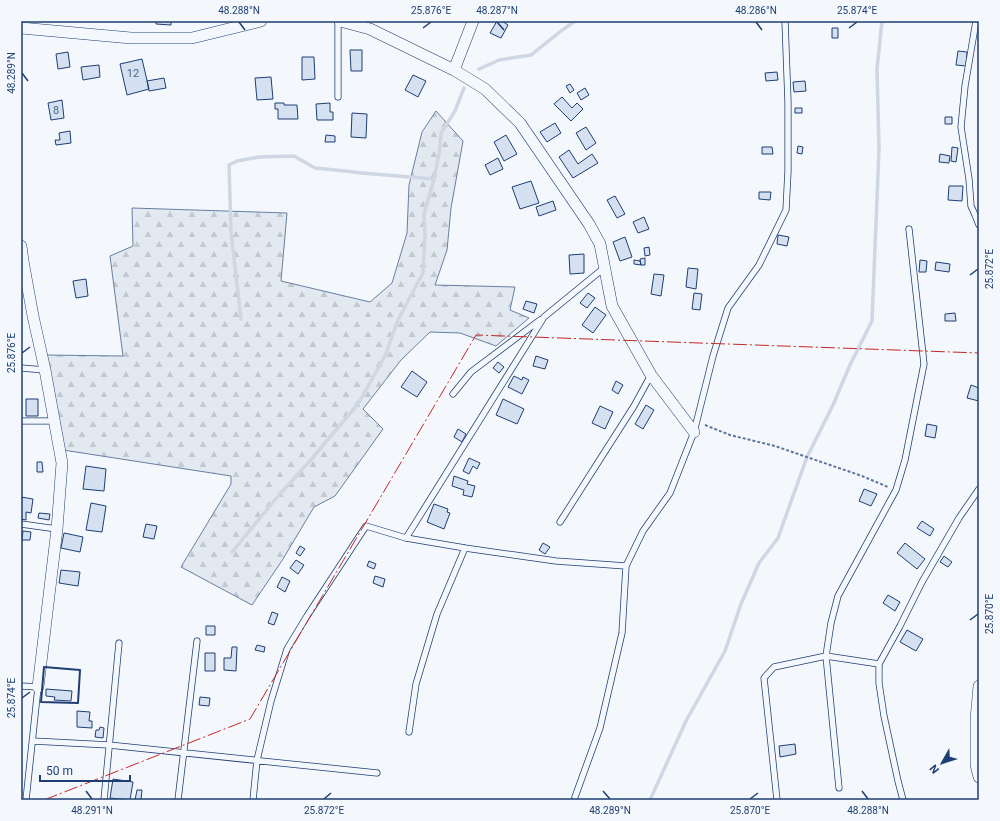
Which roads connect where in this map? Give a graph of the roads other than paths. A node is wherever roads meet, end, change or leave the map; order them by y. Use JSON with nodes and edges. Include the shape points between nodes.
{"nodes":[{"id":1,"x":261,"y":21,"type":"edge"},
{"id":2,"x":339,"y":21,"type":"edge"},
{"id":3,"x":473,"y":21,"type":"edge"},
{"id":4,"x":786,"y":21,"type":"edge"},
{"id":5,"x":976,"y":21,"type":"edge"},
{"id":6,"x":21,"y":28,"type":"edge"},
{"id":7,"x":454,"y":70,"type":"junction"},
{"id":8,"x":338,"y":97,"type":"dead end"},
{"id":9,"x":979,"y":225,"type":"edge"},
{"id":10,"x":909,"y":229,"type":"dead end"},
{"id":11,"x":21,"y":246,"type":"edge"},
{"id":12,"x":604,"y":268,"type":"junction"},
{"id":13,"x":544,"y":317,"type":"junction"},
{"id":14,"x":21,"y":368,"type":"edge"},
{"id":15,"x":45,"y":370,"type":"junction"},
{"id":16,"x":651,"y":375,"type":"junction"},
{"id":17,"x":453,"y":394,"type":"dead end"},
{"id":18,"x":21,"y":420,"type":"edge"},
{"id":19,"x":55,"y":422,"type":"junction"},
{"id":20,"x":695,"y":427,"type":"junction"},
{"id":21,"x":979,"y":489,"type":"edge"},
{"id":22,"x":560,"y":522,"type":"dead end"},
{"id":23,"x":21,"y":524,"type":"edge"},
{"id":24,"x":57,"y":529,"type":"junction"},
{"id":25,"x":406,"y":538,"type":"junction"},
{"id":26,"x":464,"y":548,"type":"junction"},
{"id":27,"x":626,"y":566,"type":"junction"},
{"id":28,"x":197,"y":641,"type":"dead end"},
{"id":29,"x":119,"y":643,"type":"dead end"},
{"id":30,"x":826,"y":656,"type":"junction"},
{"id":31,"x":879,"y":664,"type":"junction"},
{"id":32,"x":21,"y":686,"type":"edge"},
{"id":33,"x":979,"y":686,"type":"edge"},
{"id":34,"x":38,"y":687,"type":"junction"},
{"id":35,"x":409,"y":732,"type":"dead end"},
{"id":36,"x":33,"y":741,"type":"junction"},
{"id":37,"x":109,"y":745,"type":"junction"},
{"id":38,"x":185,"y":753,"type":"junction"},
{"id":39,"x":257,"y":760,"type":"junction"},
{"id":40,"x":378,"y":773,"type":"dead end"},
{"id":41,"x":979,"y":777,"type":"edge"},
{"id":42,"x":839,"y":788,"type":"dead end"},
{"id":43,"x":21,"y":789,"type":"edge"},
{"id":44,"x":28,"y":790,"type":"junction"},
{"id":45,"x":575,"y":797,"type":"dead end"},
{"id":46,"x":26,"y":800,"type":"edge"},
{"id":47,"x":104,"y":800,"type":"edge"},
{"id":48,"x":178,"y":800,"type":"edge"},
{"id":49,"x":253,"y":800,"type":"edge"},
{"id":50,"x":777,"y":800,"type":"edge"},
{"id":51,"x":903,"y":800,"type":"edge"}],
"edges":[{"from":1,"to":6,"type":"street","via":[[192,38],[131,38]]},
{"from":2,"to":7,"type":"street","via":[[370,29]]},
{"from":2,"to":8,"type":"lane"},
{"from":3,"to":7,"type":"street"},
{"from":4,"to":20,"type":"lane","via":[[786,210],[759,265],[728,308]]},
{"from":5,"to":9,"type":"lane","via":[[961,127],[971,206]]},
{"from":7,"to":12,"type":"street","via":[[484,89],[520,123],[589,224],[600,244]]},
{"from":10,"to":30,"type":"lane","via":[[924,364],[915,415],[896,490],[838,596]]},
{"from":11,"to":15,"type":"street"},
{"from":12,"to":13,"type":"lane"},
{"from":12,"to":16,"type":"street","via":[[612,306]]},
{"from":13,"to":17,"type":"lane","via":[[471,372]]},
{"from":13,"to":25,"type":"lane"},
{"from":14,"to":15,"type":"lane"},
{"from":15,"to":19,"type":"street"},
{"from":16,"to":20,"type":"street"},
{"from":16,"to":22,"type":"lane"},
{"from":18,"to":19,"type":"lane"},
{"from":19,"to":24,"type":"street","via":[[62,463]]},
{"from":20,"to":27,"type":"lane","via":[[670,493],[643,531]]},
{"from":21,"to":31,"type":"lane","via":[[922,582]]},
{"from":23,"to":24,"type":"lane"},
{"from":24,"to":34,"type":"street"},
{"from":25,"to":26,"type":"lane"},
{"from":25,"to":39,"type":"lane","via":[[366,526],[361,532],[286,649]]},
{"from":26,"to":27,"type":"lane","via":[[556,561]]},
{"from":26,"to":35,"type":"lane","via":[[437,614],[416,684]]},
{"from":27,"to":45,"type":"lane","via":[[622,633],[600,728]]},
{"from":28,"to":38,"type":"lane"},
{"from":29,"to":37,"type":"lane"},
{"from":30,"to":31,"type":"lane"},
{"from":30,"to":42,"type":"lane"},
{"from":30,"to":50,"type":"lane","via":[[774,667],[764,678]]},
{"from":31,"to":51,"type":"lane","via":[[884,716]]},
{"from":32,"to":34,"type":"lane"},
{"from":33,"to":41,"type":"street","via":[[976,719],[976,765]]},
{"from":34,"to":36,"type":"lane"},
{"from":36,"to":37,"type":"lane"},
{"from":36,"to":44,"type":"lane"},
{"from":37,"to":38,"type":"lane"},
{"from":37,"to":47,"type":"lane"},
{"from":38,"to":39,"type":"lane"},
{"from":38,"to":48,"type":"lane"},
{"from":39,"to":40,"type":"lane"},
{"from":39,"to":49,"type":"lane"},
{"from":43,"to":44,"type":"lane"},
{"from":44,"to":46,"type":"lane"}]}
